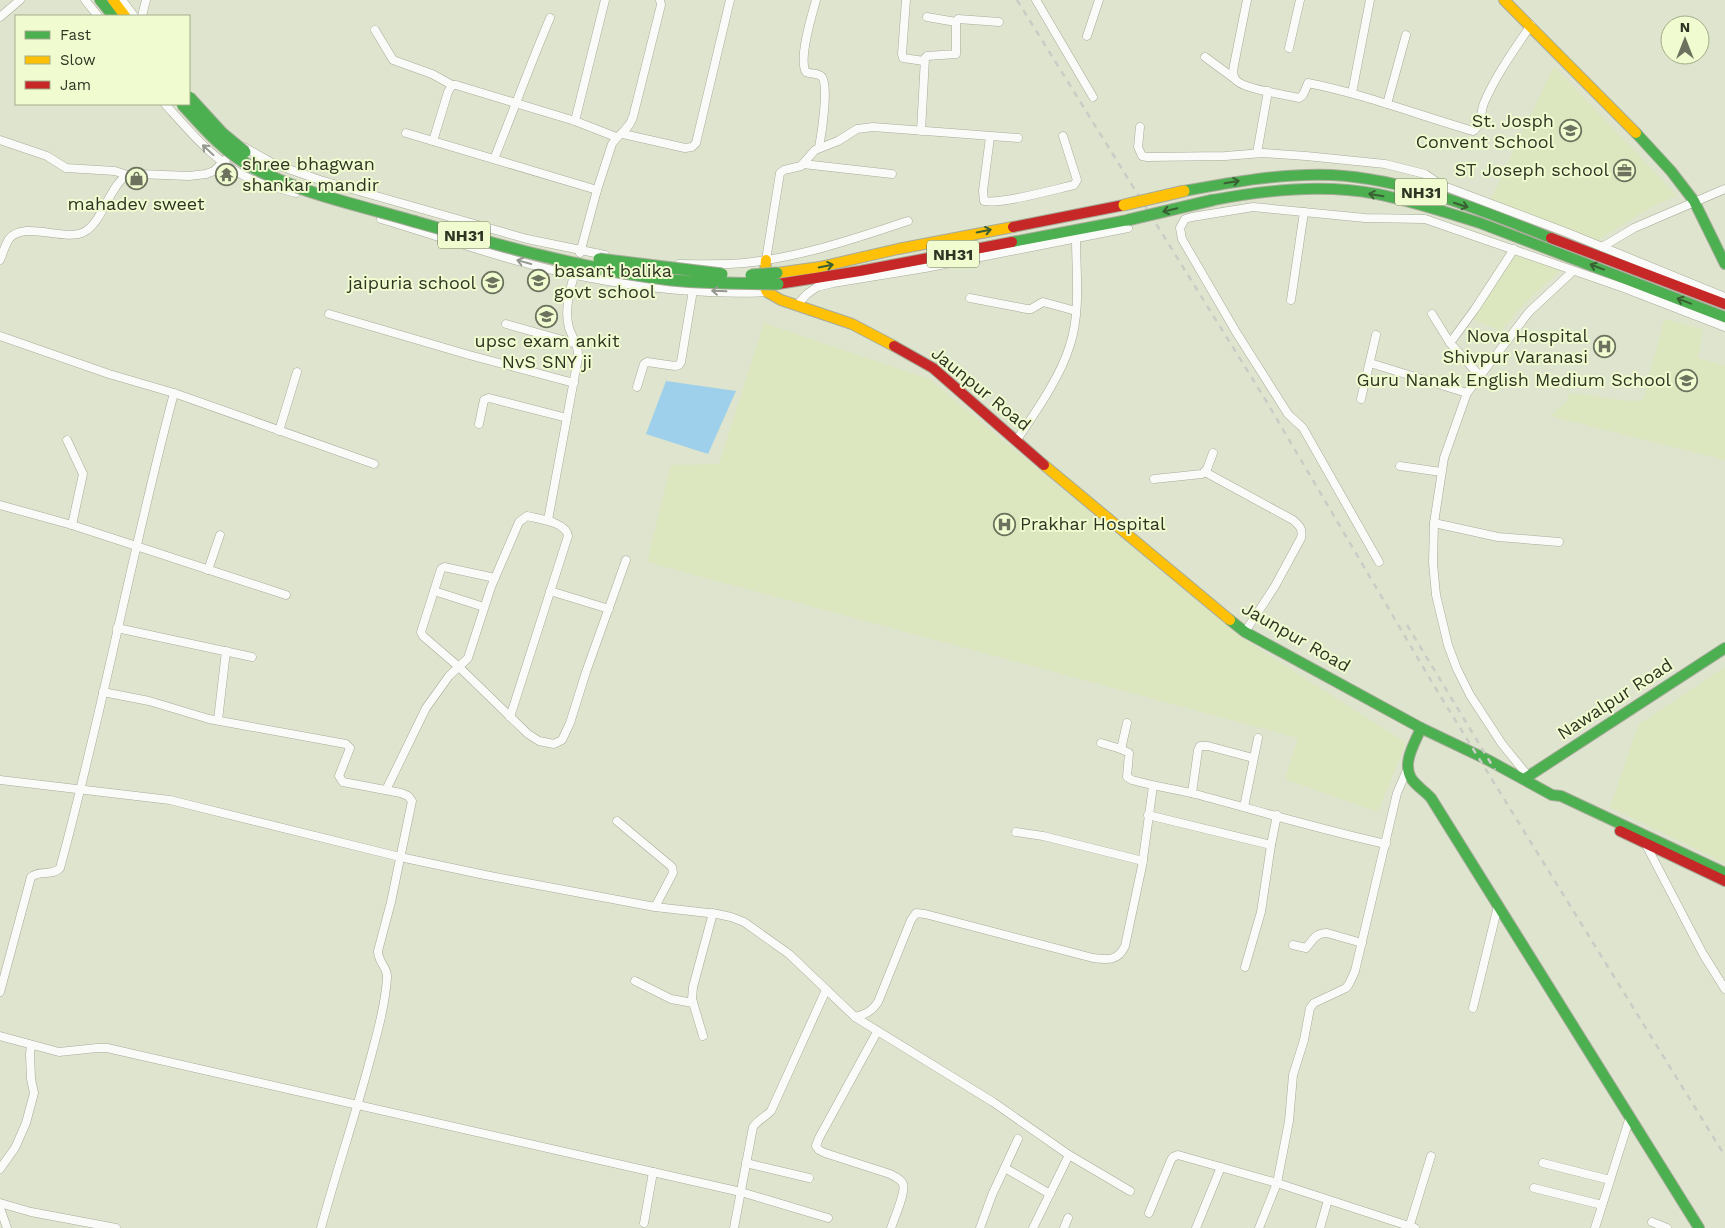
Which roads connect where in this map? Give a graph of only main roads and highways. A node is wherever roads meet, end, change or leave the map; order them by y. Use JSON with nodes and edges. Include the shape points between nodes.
{"nodes":[{"id":1,"x":100,"y":0,"type":"edge"},
{"id":2,"x":113,"y":0,"type":"edge"},
{"id":3,"x":1504,"y":0,"type":"edge"},
{"id":4,"x":111,"y":15,"type":"edge"},
{"id":5,"x":124,"y":15,"type":"edge"},
{"id":6,"x":190,"y":97,"type":"edge"},
{"id":7,"x":183,"y":105,"type":"edge"},
{"id":8,"x":766,"y":260,"type":"road end"},
{"id":9,"x":1725,"y":264,"type":"edge"},
{"id":10,"x":778,"y":279,"type":"junction"},
{"id":11,"x":1644,"y":279,"type":"junction"},
{"id":12,"x":1725,"y":304,"type":"edge"},
{"id":13,"x":1725,"y":316,"type":"edge"},
{"id":14,"x":1725,"y":648,"type":"edge"},
{"id":15,"x":1421,"y":728,"type":"junction"},
{"id":16,"x":1526,"y":777,"type":"junction"},
{"id":17,"x":1643,"y":838,"type":"junction"},
{"id":18,"x":1725,"y":873,"type":"edge"},
{"id":19,"x":1725,"y":881,"type":"edge"},
{"id":20,"x":1699,"y":1228,"type":"edge"}],
"edges":[{"from":1,"to":4,"type":"main road"},
{"from":2,"to":5,"type":"main road"},
{"from":3,"to":9,"type":"main road","via":[[1671,171],[1694,201]]},
{"from":6,"to":10,"type":"main road","number":"NH31","bridge":true,"via":[[233,144],[285,174],[312,184],[596,259]]},
{"from":7,"to":10,"type":"main road","number":"NH31","bridge":true,"via":[[223,148],[251,166],[302,190],[519,251],[650,278],[686,281]]},
{"from":8,"to":15,"type":"main road","name":"Jaunpur Road","via":[[764,286],[767,292],[860,328],[934,368],[1055,475],[1245,632]]},
{"from":11,"to":10,"type":"main road","number":"NH31","one_way":true,"bridge":true,"via":[[1411,202],[1374,194],[1301,189],[1213,200],[1128,224],[870,269]]},
{"from":10,"to":11,"type":"main road","number":"NH31","one_way":true,"bridge":true,"via":[[898,249],[1238,180],[1333,176],[1370,180],[1483,212]]},
{"from":11,"to":12,"type":"main road","number":"NH31"},
{"from":13,"to":11,"type":"main road","number":"NH31","one_way":true},
{"from":14,"to":16,"type":"main road","name":"Nawalpur Road"},
{"from":15,"to":16,"type":"main road","name":"Jaunpur Road"},
{"from":15,"to":20,"type":"main road","via":[[1408,763],[1411,778],[1431,798]]},
{"from":16,"to":17,"type":"main road","name":"Jaunpur Road","via":[[1558,801]]},
{"from":17,"to":18,"type":"main road"},
{"from":17,"to":19,"type":"main road"}]}
